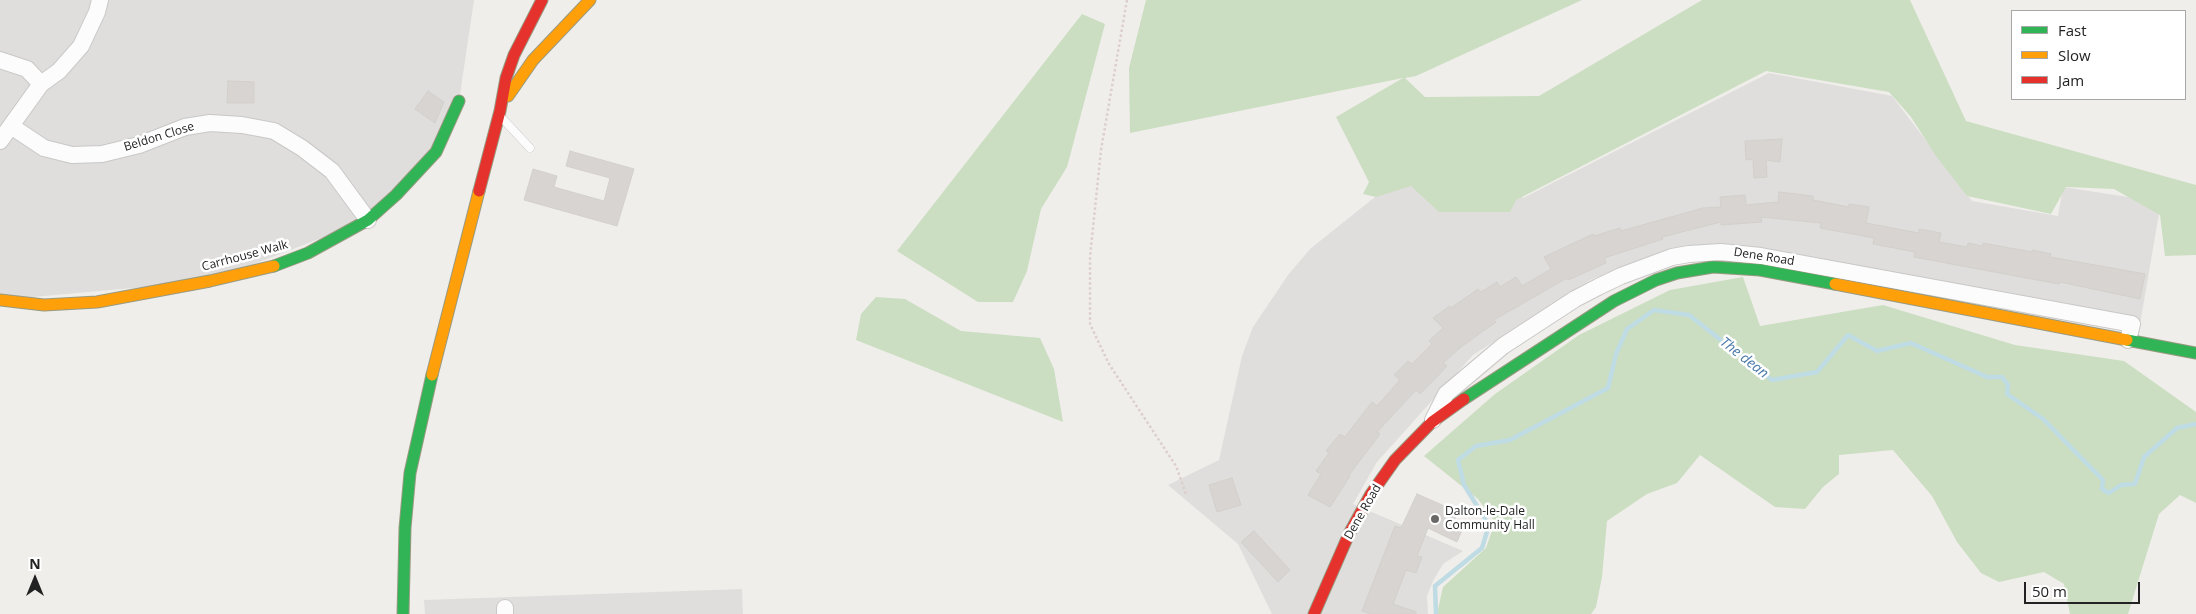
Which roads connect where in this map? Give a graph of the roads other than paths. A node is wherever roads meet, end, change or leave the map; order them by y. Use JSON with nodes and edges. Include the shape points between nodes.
{"nodes":[{"id":1,"x":100,"y":0,"type":"edge"},
{"id":2,"x":542,"y":0,"type":"edge"},
{"id":3,"x":590,"y":0,"type":"edge"},
{"id":4,"x":0,"y":60,"type":"edge"},
{"id":5,"x":41,"y":84,"type":"junction"},
{"id":6,"x":460,"y":101,"type":"dead end"},
{"id":7,"x":499,"y":113,"type":"junction"},
{"id":8,"x":11,"y":126,"type":"junction"},
{"id":9,"x":0,"y":141,"type":"edge"},
{"id":10,"x":530,"y":148,"type":"dead end"},
{"id":11,"x":368,"y":220,"type":"junction"},
{"id":12,"x":1672,"y":257,"type":"junction"},
{"id":13,"x":1716,"y":259,"type":"junction"},
{"id":14,"x":1677,"y":273,"type":"junction"},
{"id":15,"x":1621,"y":276,"type":"junction"},
{"id":16,"x":1629,"y":294,"type":"junction"},
{"id":17,"x":0,"y":300,"type":"edge"},
{"id":18,"x":2128,"y":340,"type":"joint"},
{"id":19,"x":2196,"y":353,"type":"edge"},
{"id":20,"x":1432,"y":422,"type":"junction"},
{"id":21,"x":404,"y":614,"type":"edge"},
{"id":22,"x":1314,"y":614,"type":"edge"}],
"edges":[{"from":1,"to":5,"type":"street","via":[[81,46],[59,71]]},
{"from":2,"to":7,"type":"street","via":[[514,55]]},
{"from":3,"to":7,"type":"street","via":[[515,83]]},
{"from":4,"to":5,"type":"street","via":[[28,69]]},
{"from":5,"to":8,"type":"street"},
{"from":6,"to":11,"type":"street","name":"Carrhouse Walk","via":[[436,152]]},
{"from":7,"to":10,"type":"lane"},
{"from":7,"to":21,"type":"street","via":[[440,340],[410,473],[404,538]]},
{"from":8,"to":9,"type":"street"},
{"from":8,"to":11,"type":"street","name":"Beldon Close","via":[[44,148],[72,155],[102,154],[139,145],[185,127],[210,123],[274,131],[332,171]]},
{"from":11,"to":17,"type":"street","name":"Carrhouse Walk","via":[[308,253],[273,266],[210,281],[97,302],[44,305]]},
{"from":12,"to":13,"type":"street","name":"Dene Road"},
{"from":12,"to":14,"type":"lane"},
{"from":12,"to":15,"type":"street","name":"Dene Road"},
{"from":13,"to":14,"type":"street","name":"Dene Road"},
{"from":13,"to":18,"type":"street","name":"Dene Road","via":[[1760,263],[2088,324],[2132,324]]},
{"from":14,"to":16,"type":"street","name":"Dene Road"},
{"from":15,"to":16,"type":"lane"},
{"from":15,"to":20,"type":"street","name":"Dene Road","via":[[1575,299],[1503,346],[1446,394]]},
{"from":16,"to":20,"type":"street","name":"Dene Road","via":[[1476,390]]},
{"from":18,"to":19,"type":"street","name":"Dene Road"},
{"from":20,"to":22,"type":"street","name":"Dene Road","via":[[1395,460],[1371,494],[1349,534]]}]}
